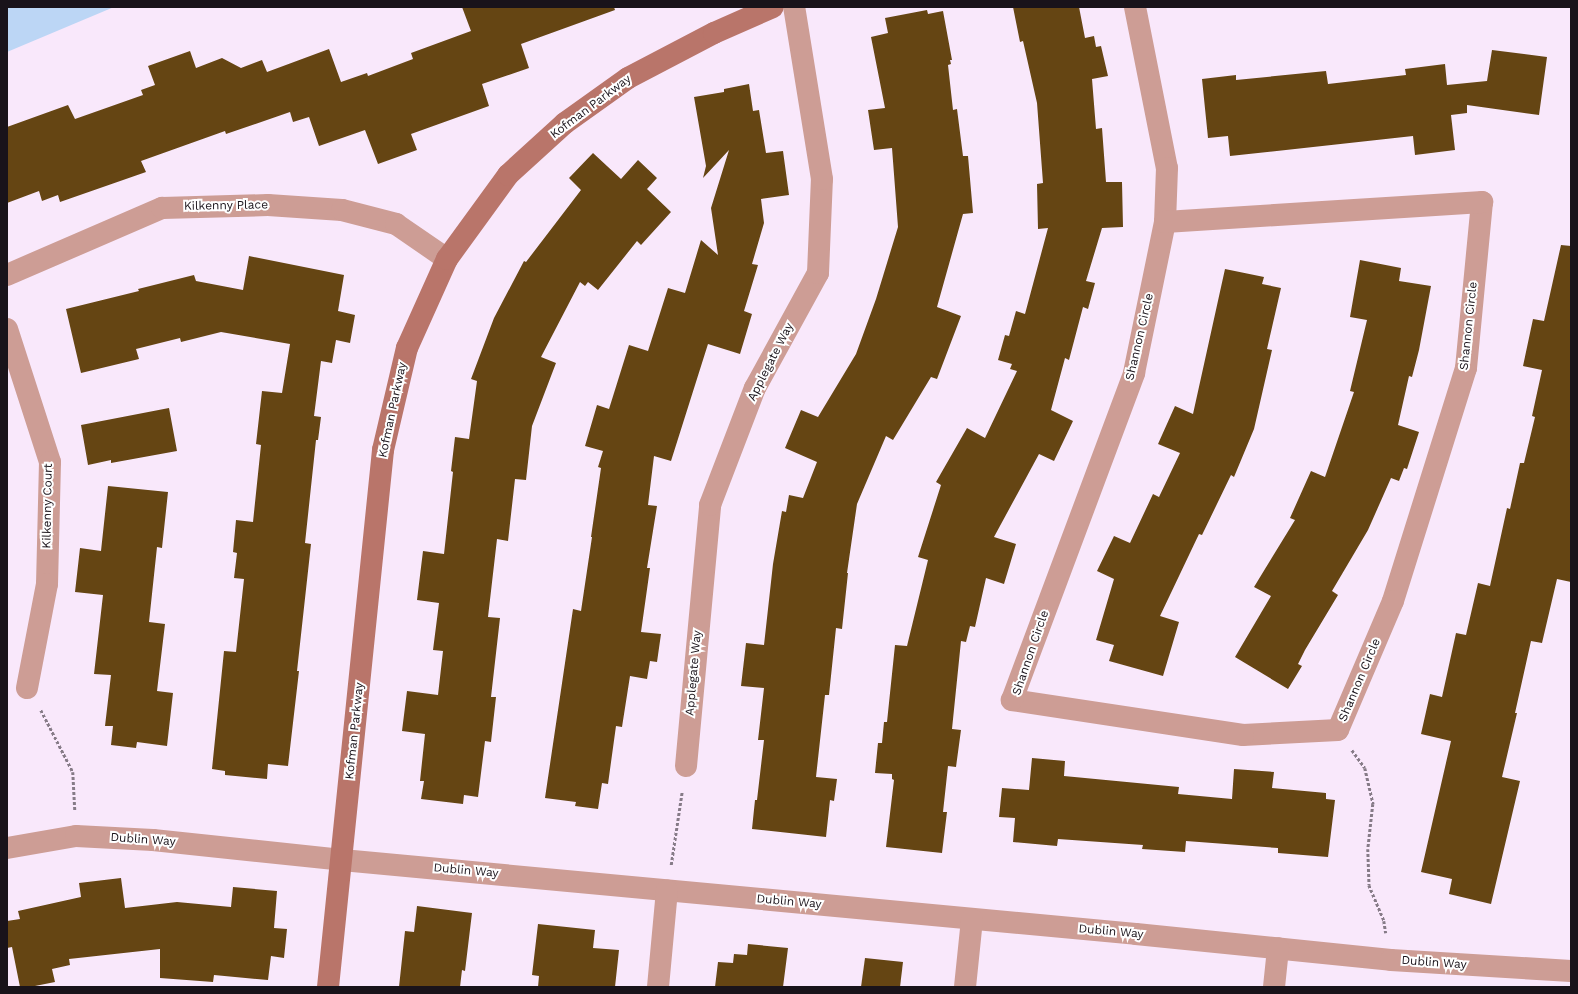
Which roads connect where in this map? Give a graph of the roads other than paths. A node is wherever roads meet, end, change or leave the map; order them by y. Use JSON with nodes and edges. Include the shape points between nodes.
{"nodes":[{"id":1,"x":773,"y":7,"type":"edge"},
{"id":2,"x":794,"y":7,"type":"edge"},
{"id":3,"x":1135,"y":7,"type":"edge"},
{"id":4,"x":1165,"y":222,"type":"junction"},
{"id":5,"x":446,"y":259,"type":"junction"},
{"id":6,"x":7,"y":275,"type":"edge"},
{"id":7,"x":7,"y":330,"type":"edge"},
{"id":8,"x":27,"y":688,"type":"road end"},
{"id":9,"x":686,"y":766,"type":"road end"},
{"id":10,"x":7,"y":848,"type":"edge"},
{"id":11,"x":342,"y":860,"type":"junction"},
{"id":12,"x":667,"y":890,"type":"junction"},
{"id":13,"x":972,"y":919,"type":"junction"},
{"id":14,"x":1278,"y":948,"type":"junction"},
{"id":15,"x":1571,"y":971,"type":"edge"},
{"id":16,"x":328,"y":987,"type":"edge"},
{"id":17,"x":658,"y":987,"type":"edge"},
{"id":18,"x":965,"y":987,"type":"edge"},
{"id":19,"x":1274,"y":987,"type":"edge"}],
"edges":[{"from":1,"to":5,"type":"street","name":"Kofman Parkway","via":[[714,33],[628,78],[565,123],[508,175]]},
{"from":2,"to":9,"type":"street","name":"Applegate Way","via":[[822,179],[818,273],[755,388],[710,505]]},
{"from":3,"to":4,"type":"street","name":"Shannon Circle","via":[[1167,168]]},
{"from":4,"to":4,"type":"street","name":"Shannon Circle","via":[[1482,202],[1466,368],[1393,602],[1338,730],[1243,735],[1012,700],[1134,373]]},
{"from":5,"to":6,"type":"street","name":"Kilkenny Place","via":[[396,224],[342,210],[268,205],[162,208]]},
{"from":5,"to":11,"type":"street","name":"Kofman Parkway","via":[[407,348],[383,450]]},
{"from":7,"to":8,"type":"street","name":"Kilkenny Court","via":[[50,462],[47,584]]},
{"from":10,"to":11,"type":"street","name":"Dublin Way","via":[[76,836],[153,840]]},
{"from":11,"to":12,"type":"street","name":"Dublin Way"},
{"from":11,"to":16,"type":"street","name":"Kofman Parkway"},
{"from":12,"to":13,"type":"street","name":"Dublin Way"},
{"from":12,"to":17,"type":"street"},
{"from":13,"to":14,"type":"street","name":"Dublin Way"},
{"from":13,"to":18,"type":"street"},
{"from":14,"to":15,"type":"street","name":"Dublin Way","via":[[1391,960]]},
{"from":14,"to":19,"type":"street"}]}
